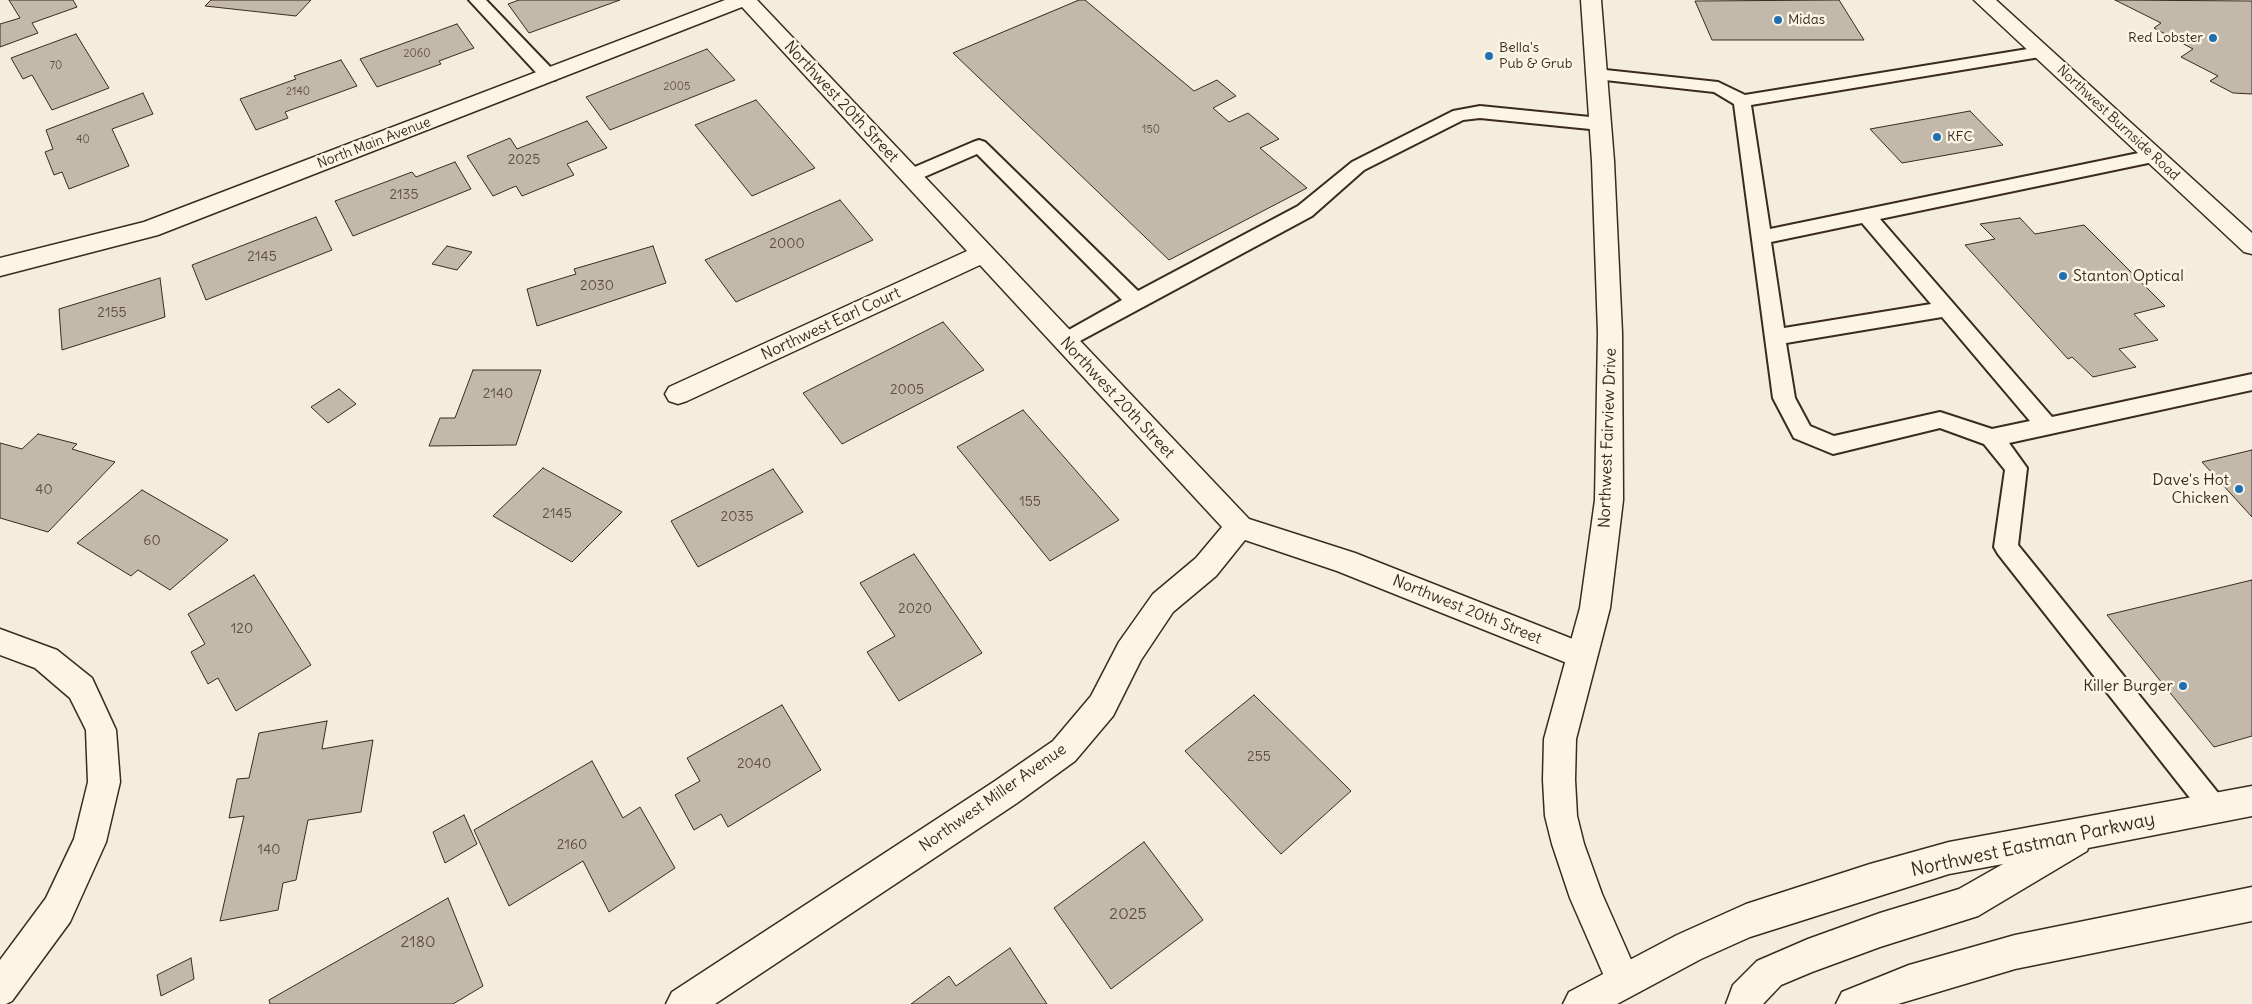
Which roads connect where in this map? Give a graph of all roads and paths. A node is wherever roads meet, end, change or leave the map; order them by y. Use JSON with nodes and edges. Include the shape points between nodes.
{"nodes":[{"id":1,"x":477,"y":0,"type":"edge"},
{"id":2,"x":745,"y":0,"type":"edge"},
{"id":3,"x":1591,"y":0,"type":"edge"},
{"id":4,"x":1984,"y":0,"type":"edge"},
{"id":5,"x":2040,"y":52,"type":"junction"},
{"id":6,"x":1596,"y":74,"type":"junction"},
{"id":7,"x":550,"y":76,"type":"junction"},
{"id":8,"x":1742,"y":101,"type":"junction"},
{"id":9,"x":1600,"y":124,"type":"junction"},
{"id":10,"x":2153,"y":156,"type":"junction"},
{"id":11,"x":910,"y":176,"type":"junction"},
{"id":12,"x":1866,"y":216,"type":"junction"},
{"id":13,"x":1761,"y":237,"type":"junction"},
{"id":14,"x":2252,"y":246,"type":"edge"},
{"id":15,"x":984,"y":254,"type":"junction"},
{"id":16,"x":0,"y":268,"type":"edge"},
{"id":17,"x":1136,"y":300,"type":"junction"},
{"id":18,"x":1946,"y":309,"type":"junction"},
{"id":19,"x":1775,"y":337,"type":"junction"},
{"id":20,"x":1064,"y":341,"type":"junction"},
{"id":21,"x":2252,"y":382,"type":"edge"},
{"id":22,"x":678,"y":394,"type":"dead end"},
{"id":23,"x":2048,"y":427,"type":"junction"},
{"id":24,"x":1992,"y":438,"type":"junction"},
{"id":25,"x":1239,"y":527,"type":"junction"},
{"id":26,"x":0,"y":642,"type":"edge"},
{"id":27,"x":1582,"y":656,"type":"junction"},
{"id":28,"x":2252,"y":802,"type":"edge"},
{"id":29,"x":2214,"y":808,"type":"junction"},
{"id":30,"x":2091,"y":831,"type":"junction"},
{"id":31,"x":2252,"y":904,"type":"edge"},
{"id":32,"x":0,"y":989,"type":"edge"},
{"id":33,"x":1625,"y":992,"type":"edge"},
{"id":34,"x":684,"y":1004,"type":"edge"},
{"id":35,"x":1581,"y":1004,"type":"edge"},
{"id":36,"x":1744,"y":1004,"type":"edge"},
{"id":37,"x":1854,"y":1004,"type":"edge"}],
"edges":[{"from":1,"to":7,"type":"lane"},
{"from":2,"to":7,"type":"street","name":"North Main Avenue"},
{"from":2,"to":11,"type":"street","name":"Northwest 20th Street"},
{"from":3,"to":6,"type":"street","name":"Northwest Fairview Drive"},
{"from":4,"to":5,"type":"street","name":"Northwest Burnside Road"},
{"from":5,"to":8,"type":"lane"},
{"from":5,"to":10,"type":"street","name":"Northwest Burnside Road"},
{"from":6,"to":8,"type":"lane","via":[[1718,88]]},
{"from":6,"to":9,"type":"street","name":"Northwest Fairview Drive"},
{"from":7,"to":16,"type":"street","name":"North Main Avenue","via":[[150,229]]},
{"from":8,"to":13,"type":"lane"},
{"from":9,"to":17,"type":"lane","via":[[1480,112],[1459,115],[1358,166],[1305,211]]},
{"from":9,"to":27,"type":"street","name":"Northwest Fairview Drive","via":[[1610,333],[1609,500],[1595,608]]},
{"from":10,"to":12,"type":"lane"},
{"from":10,"to":14,"type":"street","name":"Northwest Burnside Road"},
{"from":11,"to":15,"type":"street","name":"Northwest 20th Street"},
{"from":11,"to":17,"type":"lane","via":[[979,146]]},
{"from":12,"to":13,"type":"lane"},
{"from":12,"to":18,"type":"lane"},
{"from":13,"to":19,"type":"lane"},
{"from":15,"to":20,"type":"street","name":"Northwest 20th Street"},
{"from":15,"to":22,"type":"street","name":"Northwest Earl Court"},
{"from":17,"to":20,"type":"lane"},
{"from":18,"to":19,"type":"lane"},
{"from":18,"to":23,"type":"lane"},
{"from":19,"to":24,"type":"lane","via":[[1784,398],[1802,432],[1833,445],[1940,420]]},
{"from":20,"to":25,"type":"street","name":"Northwest 20th Street"},
{"from":21,"to":23,"type":"lane"},
{"from":23,"to":24,"type":"lane"},
{"from":24,"to":29,"type":"lane","via":[[2016,468],[2006,547]]},
{"from":25,"to":27,"type":"street","name":"Northwest 20th Street","via":[[1345,562]]},
{"from":25,"to":34,"type":"street","name":"Northwest Miller Avenue","via":[[1206,566],[1163,604],[1130,651],[1102,706],[1064,751]]},
{"from":26,"to":32,"type":"street","via":[[46,659],[81,688],[101,730],[104,782],[90,842],[58,910]]},
{"from":27,"to":33,"type":"street","name":"Northwest Fairview Drive","via":[[1560,738],[1561,816],[1587,898]]},
{"from":28,"to":29,"type":"street","name":"Northwest Eastman Parkway"},
{"from":29,"to":30,"type":"street","name":"Northwest Eastman Parkway"},
{"from":30,"to":33,"type":"street","name":"Northwest Eastman Parkway","via":[[1949,858],[1746,921],[1689,947]]},
{"from":30,"to":36,"type":"street","via":[[1966,904],[1880,930],[1769,973],[1745,997]]},
{"from":31,"to":37,"type":"street","via":[[2015,952],[1908,982]]},
{"from":33,"to":35,"type":"street","name":"Northwest Eastman Parkway"}]}
